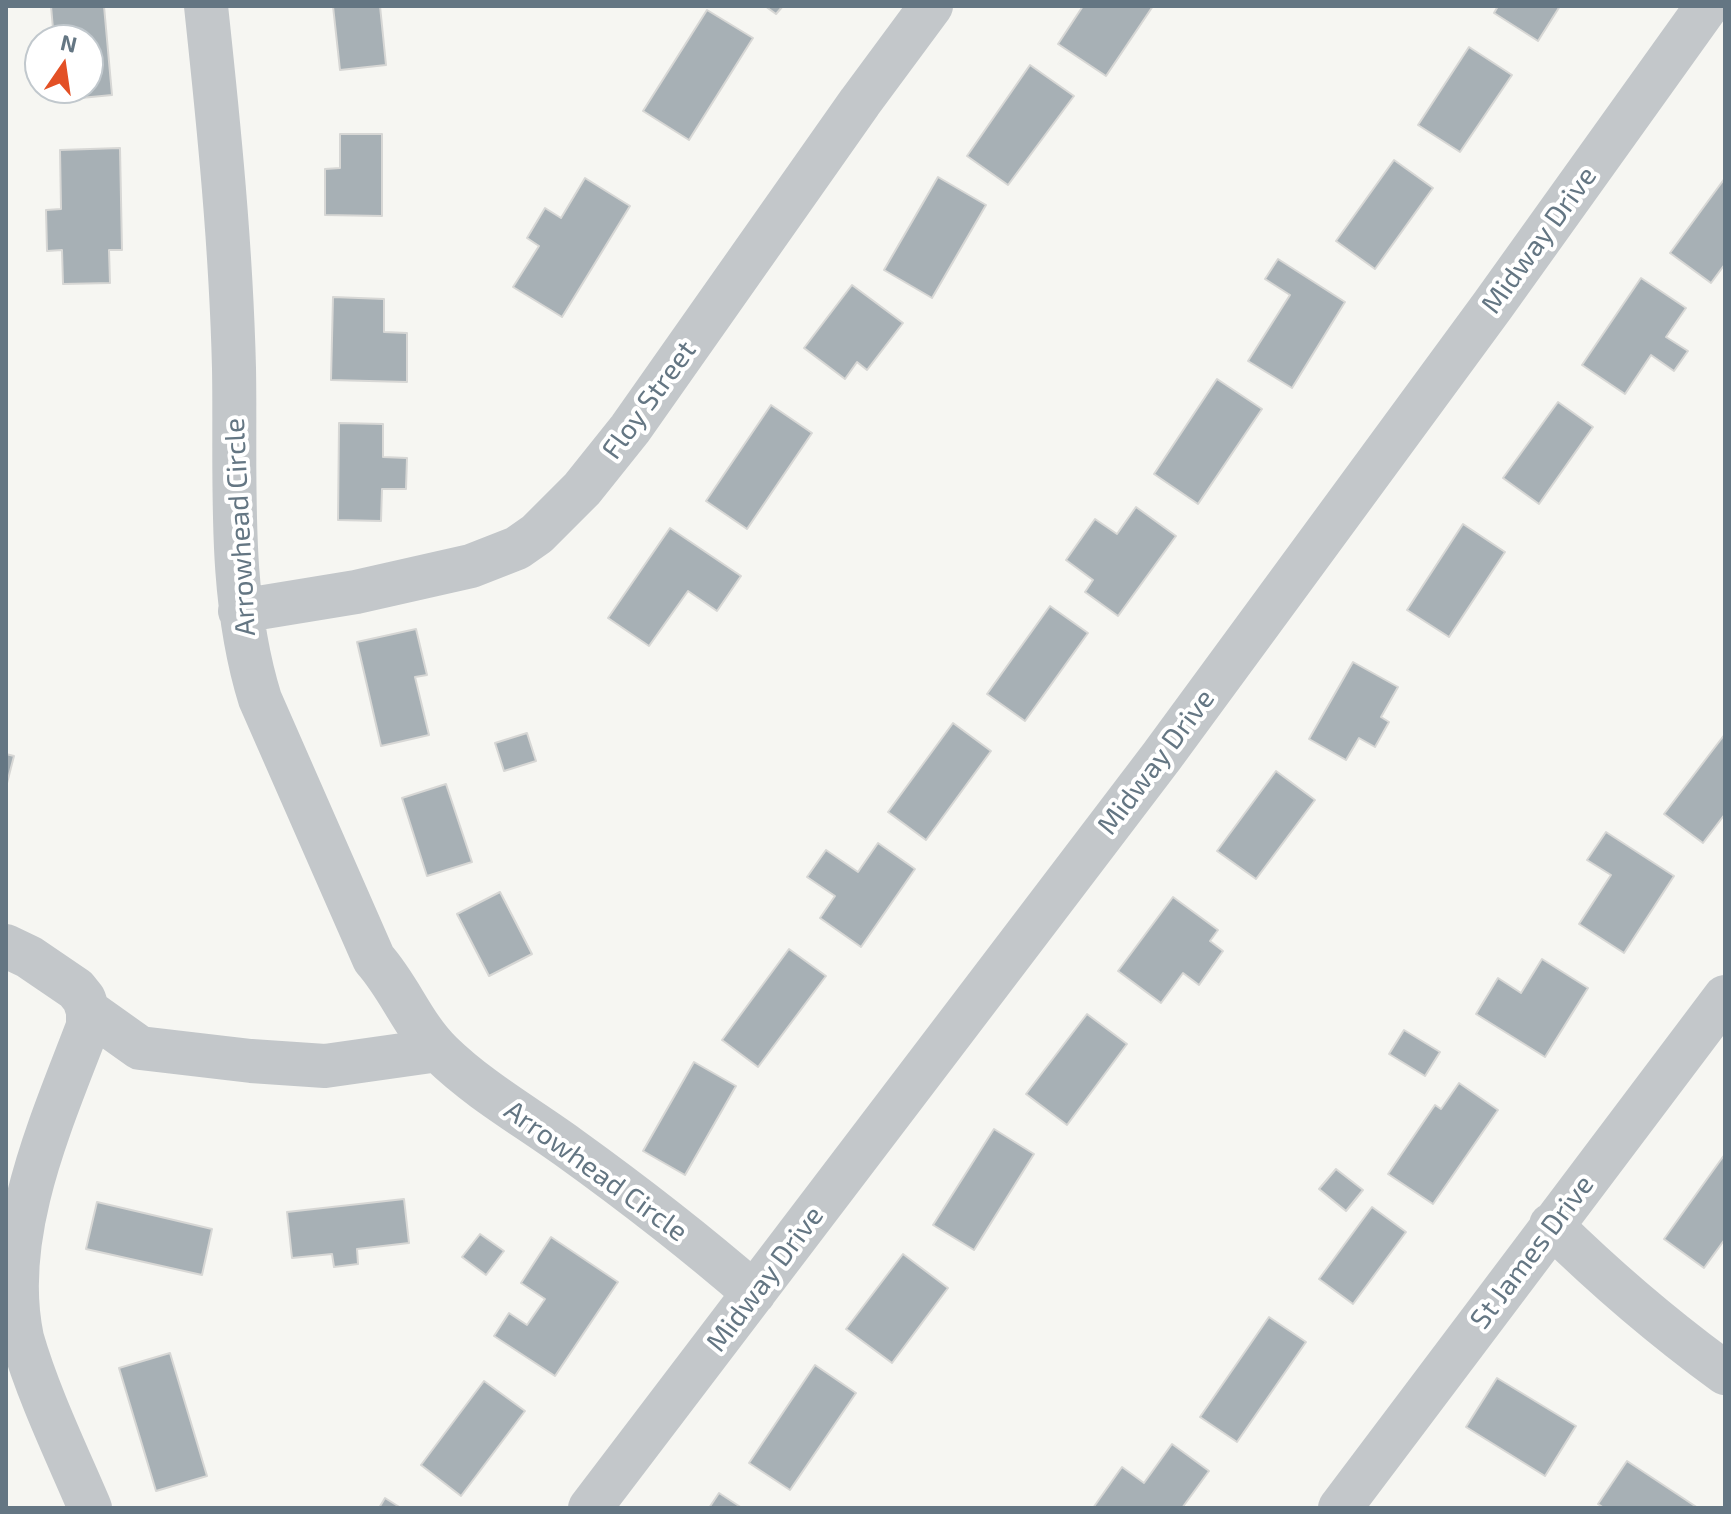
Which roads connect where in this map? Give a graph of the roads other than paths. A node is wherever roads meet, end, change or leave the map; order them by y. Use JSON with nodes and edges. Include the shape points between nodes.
{"nodes":[{"id":1,"x":206,"y":6,"type":"edge"},
{"id":2,"x":931,"y":6,"type":"edge"},
{"id":3,"x":1707,"y":6,"type":"edge"},
{"id":4,"x":240,"y":611,"type":"junction"},
{"id":5,"x":6,"y":946,"type":"edge"},
{"id":6,"x":1725,"y":997,"type":"edge"},
{"id":7,"x":88,"y":1011,"type":"junction"},
{"id":8,"x":438,"y":1050,"type":"junction"},
{"id":9,"x":1551,"y":1225,"type":"junction"},
{"id":10,"x":754,"y":1293,"type":"junction"},
{"id":11,"x":1725,"y":1373,"type":"edge"},
{"id":12,"x":90,"y":1508,"type":"edge"},
{"id":13,"x":590,"y":1508,"type":"edge"},
{"id":14,"x":1340,"y":1508,"type":"edge"}],
"edges":[{"from":1,"to":4,"type":"street","name":"Arrowhead Circle","via":[[231,275]]},
{"from":2,"to":4,"type":"street","name":"Floy Street","via":[[630,429],[537,534],[471,566]]},
{"from":3,"to":10,"type":"street","name":"Midway Drive","via":[[1171,743]]},
{"from":4,"to":8,"type":"street","name":"Arrowhead Circle","via":[[260,699],[374,959]]},
{"from":5,"to":7,"type":"street","via":[[76,989]]},
{"from":6,"to":9,"type":"street","name":"St James Drive"},
{"from":7,"to":8,"type":"street","via":[[140,1048],[251,1061],[325,1066]]},
{"from":7,"to":12,"type":"street","via":[[88,1026],[24,1201],[15,1246],[14,1292],[22,1337]]},
{"from":8,"to":10,"type":"street","name":"Arrowhead Circle","via":[[474,1084],[629,1190]]},
{"from":9,"to":11,"type":"street","via":[[1607,1280]]},
{"from":9,"to":14,"type":"street","name":"St James Drive"},
{"from":10,"to":13,"type":"street","name":"Midway Drive"}]}
